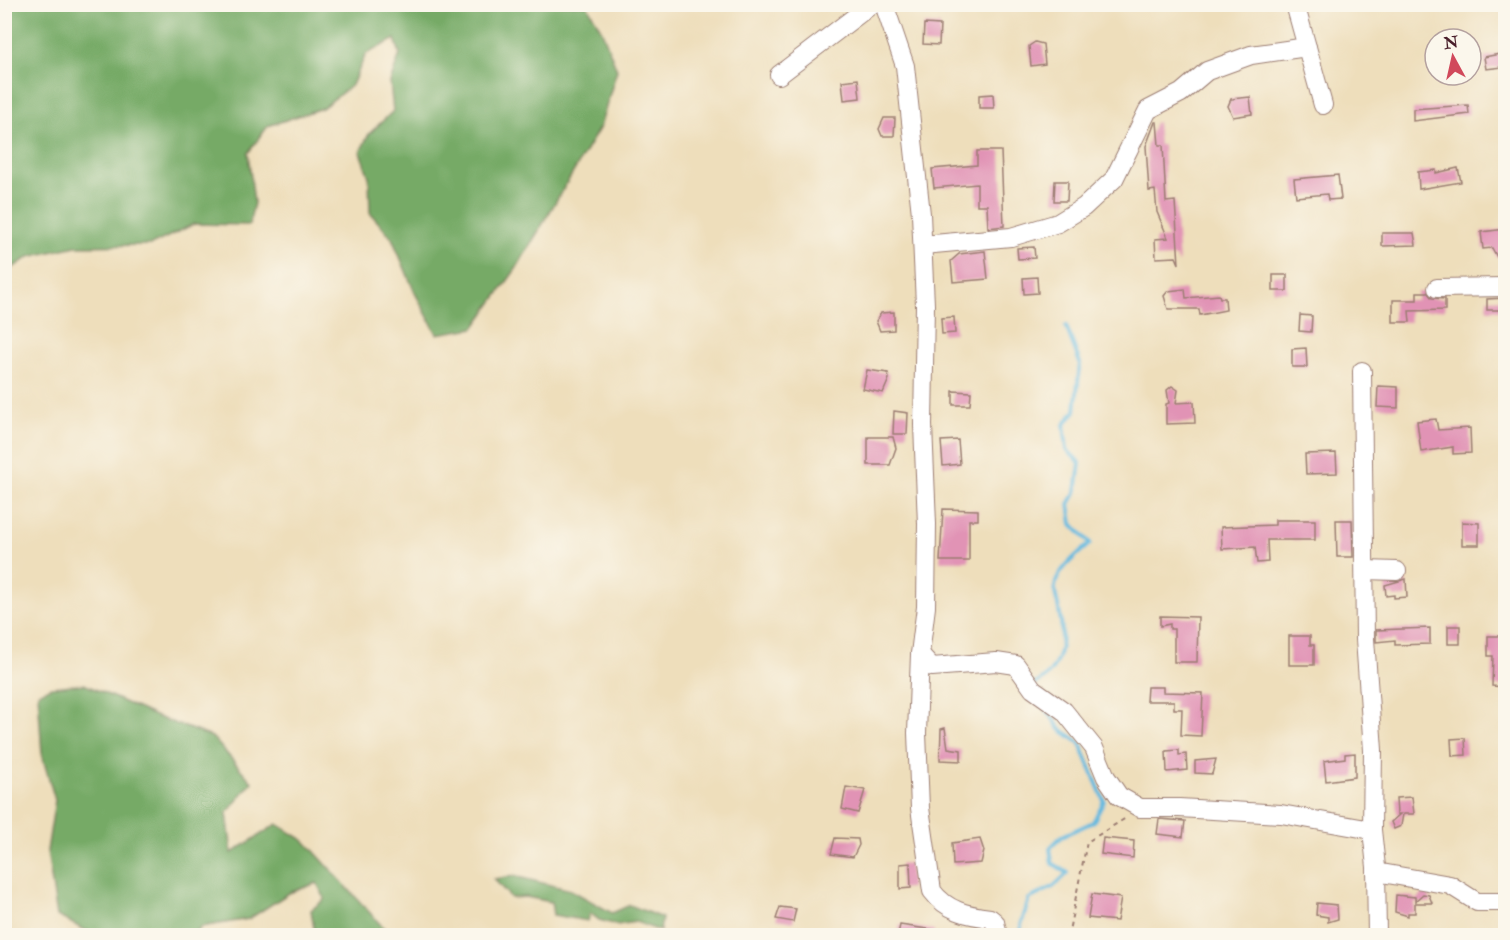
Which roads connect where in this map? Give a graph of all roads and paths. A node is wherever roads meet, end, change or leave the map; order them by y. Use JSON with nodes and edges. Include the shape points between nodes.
{"nodes":[{"id":1,"x":872,"y":4,"type":"edge"},
{"id":2,"x":884,"y":4,"type":"edge"},
{"id":3,"x":1294,"y":4,"type":"edge"},
{"id":4,"x":1307,"y":47,"type":"junction"},
{"id":5,"x":779,"y":75,"type":"dead end"},
{"id":6,"x":1323,"y":105,"type":"dead end"},
{"id":7,"x":922,"y":245,"type":"junction"},
{"id":8,"x":1506,"y":287,"type":"edge"},
{"id":9,"x":1437,"y":288,"type":"dead end"},
{"id":10,"x":1362,"y":371,"type":"dead end"},
{"id":11,"x":1365,"y":570,"type":"junction"},
{"id":12,"x":1397,"y":571,"type":"dead end"},
{"id":13,"x":921,"y":654,"type":"junction"},
{"id":14,"x":1140,"y":808,"type":"junction"},
{"id":15,"x":1371,"y":831,"type":"junction"},
{"id":16,"x":1376,"y":872,"type":"junction"},
{"id":17,"x":1506,"y":902,"type":"edge"},
{"id":18,"x":998,"y":936,"type":"edge"},
{"id":19,"x":1068,"y":936,"type":"edge"},
{"id":20,"x":1377,"y":936,"type":"edge"}],
"edges":[{"from":1,"to":5,"type":"street"},
{"from":2,"to":7,"type":"street","via":[[905,66]]},
{"from":3,"to":4,"type":"street"},
{"from":4,"to":6,"type":"street"},
{"from":4,"to":7,"type":"street","via":[[1251,55],[1207,71],[1181,93],[1148,110],[1114,179],[1084,207],[1058,224],[1011,237]]},
{"from":7,"to":13,"type":"street","via":[[927,524]]},
{"from":8,"to":9,"type":"street"},
{"from":10,"to":11,"type":"street"},
{"from":11,"to":12,"type":"street"},
{"from":11,"to":15,"type":"street","via":[[1365,639],[1373,750]]},
{"from":13,"to":14,"type":"street","via":[[932,667],[996,662],[1016,665],[1033,689],[1064,711],[1094,748],[1119,796]]},
{"from":13,"to":18,"type":"street","via":[[917,733],[920,808],[932,891],[951,909],[990,918]]},
{"from":14,"to":15,"type":"street","via":[[1281,814]]},
{"from":14,"to":19,"type":"path","via":[[1087,842]]},
{"from":15,"to":16,"type":"street"},
{"from":16,"to":17,"type":"street","via":[[1450,885],[1477,902]]},
{"from":16,"to":20,"type":"street"}]}
